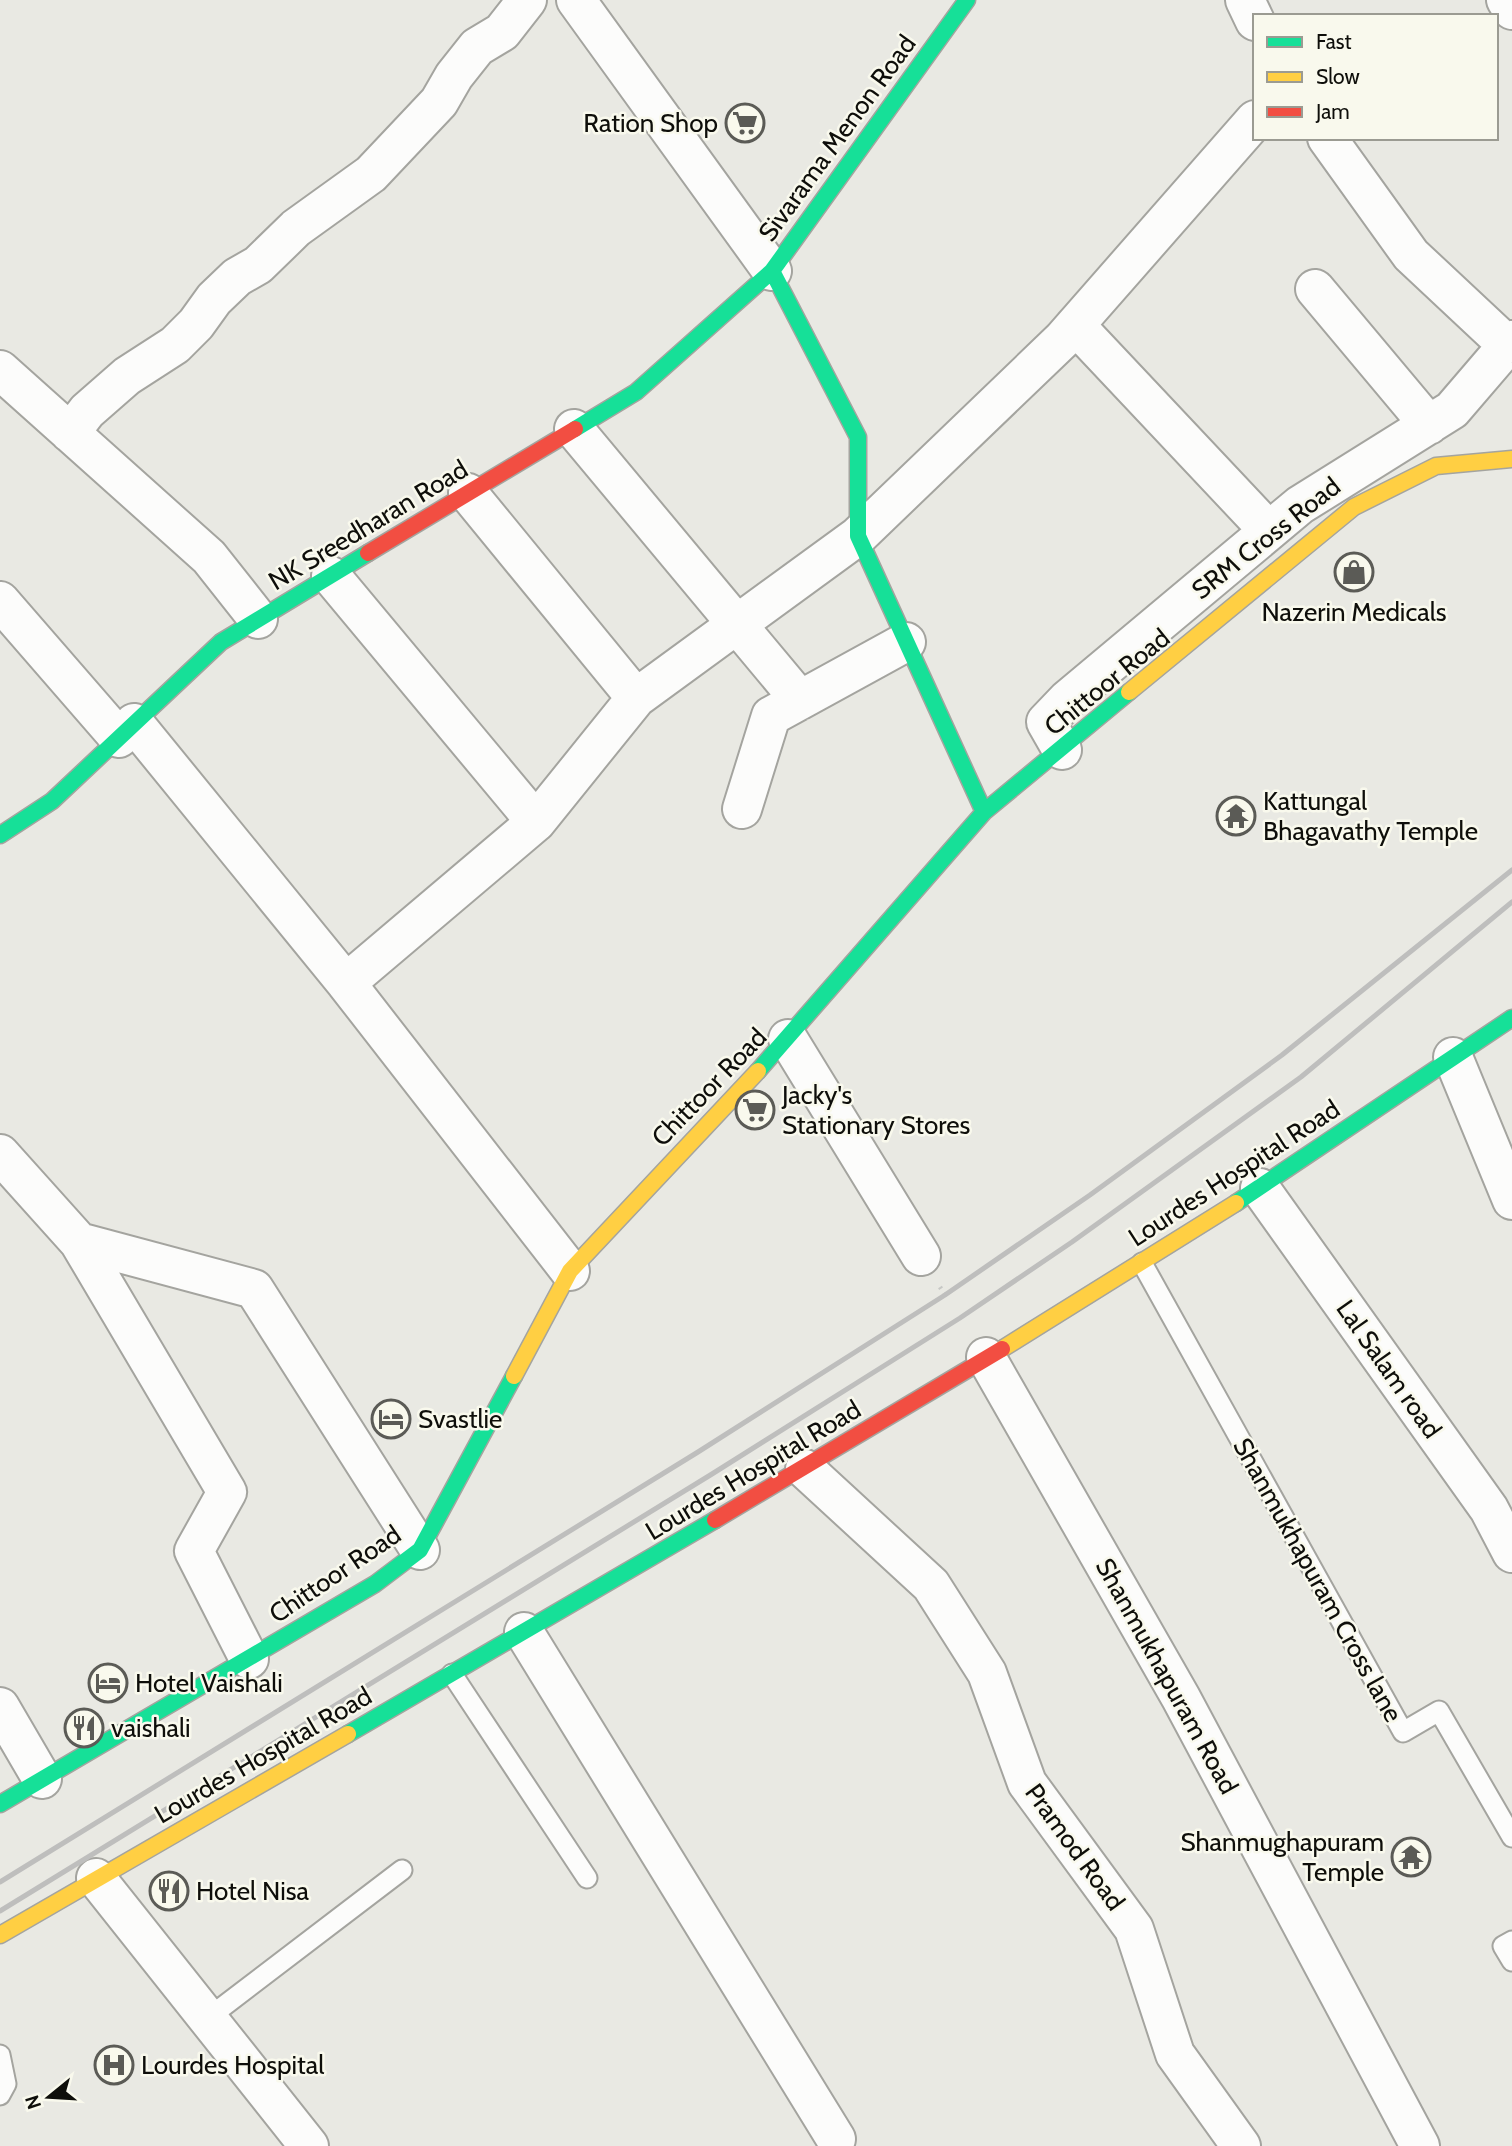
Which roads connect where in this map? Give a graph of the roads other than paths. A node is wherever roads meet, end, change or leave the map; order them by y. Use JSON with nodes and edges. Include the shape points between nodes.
{"nodes":[{"id":1,"x":527,"y":0,"type":"edge"},
{"id":2,"x":576,"y":0,"type":"edge"},
{"id":3,"x":967,"y":0,"type":"edge"},
{"id":4,"x":1245,"y":0,"type":"edge"},
{"id":5,"x":1506,"y":0,"type":"edge"},
{"id":6,"x":1512,"y":10,"type":"edge"},
{"id":7,"x":1253,"y":17,"type":"edge"},
{"id":8,"x":1253,"y":122,"type":"edge"},
{"id":9,"x":1328,"y":140,"type":"edge"},
{"id":10,"x":772,"y":271,"type":"junction"},
{"id":11,"x":1315,"y":289,"type":"dead end"},
{"id":12,"x":1075,"y":325,"type":"junction"},
{"id":13,"x":1509,"y":342,"type":"edge"},
{"id":14,"x":0,"y":370,"type":"edge"},
{"id":15,"x":1429,"y":425,"type":"junction"},
{"id":16,"x":575,"y":429,"type":"junction"},
{"id":17,"x":70,"y":433,"type":"junction"},
{"id":18,"x":1512,"y":459,"type":"edge"},
{"id":19,"x":468,"y":493,"type":"junction"},
{"id":20,"x":1269,"y":531,"type":"junction"},
{"id":21,"x":858,"y":536,"type":"junction"},
{"id":22,"x":331,"y":576,"type":"junction"},
{"id":23,"x":0,"y":601,"type":"edge"},
{"id":24,"x":258,"y":619,"type":"junction"},
{"id":25,"x":737,"y":624,"type":"junction"},
{"id":26,"x":906,"y":642,"type":"junction"},
{"id":27,"x":636,"y":698,"type":"junction"},
{"id":28,"x":800,"y":700,"type":"junction"},
{"id":29,"x":126,"y":731,"type":"junction"},
{"id":30,"x":1069,"y":744,"type":"junction"},
{"id":31,"x":742,"y":809,"type":"dead end"},
{"id":32,"x":984,"y":812,"type":"junction"},
{"id":33,"x":536,"y":822,"type":"junction"},
{"id":34,"x":0,"y":835,"type":"edge"},
{"id":35,"x":346,"y":983,"type":"junction"},
{"id":36,"x":1512,"y":1018,"type":"edge"},
{"id":37,"x":788,"y":1039,"type":"junction"},
{"id":38,"x":1454,"y":1057,"type":"junction"},
{"id":39,"x":0,"y":1154,"type":"edge"},
{"id":40,"x":1260,"y":1188,"type":"junction"},
{"id":41,"x":1512,"y":1200,"type":"edge"},
{"id":42,"x":79,"y":1242,"type":"junction"},
{"id":43,"x":921,"y":1256,"type":"dead end"},
{"id":44,"x":1142,"y":1263,"type":"junction"},
{"id":45,"x":570,"y":1270,"type":"junction"},
{"id":46,"x":986,"y":1357,"type":"junction"},
{"id":47,"x":805,"y":1469,"type":"junction"},
{"id":48,"x":420,"y":1550,"type":"junction"},
{"id":49,"x":1512,"y":1553,"type":"edge"},
{"id":50,"x":524,"y":1632,"type":"junction"},
{"id":51,"x":249,"y":1659,"type":"junction"},
{"id":52,"x":452,"y":1674,"type":"junction"},
{"id":53,"x":0,"y":1707,"type":"edge"},
{"id":54,"x":42,"y":1779,"type":"junction"},
{"id":55,"x":0,"y":1804,"type":"edge"},
{"id":56,"x":1512,"y":1837,"type":"edge"},
{"id":57,"x":402,"y":1870,"type":"dead end"},
{"id":58,"x":96,"y":1878,"type":"junction"},
{"id":59,"x":587,"y":1878,"type":"dead end"},
{"id":60,"x":0,"y":1935,"type":"edge"},
{"id":61,"x":1512,"y":1941,"type":"edge"},
{"id":62,"x":1512,"y":1961,"type":"edge"},
{"id":63,"x":208,"y":2018,"type":"junction"},
{"id":64,"x":0,"y":2055,"type":"edge"},
{"id":65,"x":0,"y":2095,"type":"edge"},
{"id":66,"x":836,"y":2139,"type":"dead end"},
{"id":67,"x":309,"y":2146,"type":"edge"},
{"id":68,"x":1241,"y":2146,"type":"edge"},
{"id":69,"x":1420,"y":2146,"type":"edge"}],
"edges":[{"from":1,"to":17,"type":"street","via":[[502,32],[477,47],[439,102],[371,174],[237,277],[175,345],[127,376],[87,411]]},
{"from":2,"to":10,"type":"street"},
{"from":3,"to":10,"type":"street","name":"Sivarama Menon Road"},
{"from":4,"to":7,"type":"street"},
{"from":5,"to":6,"type":"street"},
{"from":8,"to":12,"type":"street"},
{"from":9,"to":13,"type":"street","via":[[1411,255]]},
{"from":10,"to":16,"type":"street","name":"NK Sreedharan Road","via":[[636,392]]},
{"from":10,"to":21,"type":"street","via":[[858,437]]},
{"from":11,"to":15,"type":"street"},
{"from":12,"to":20,"type":"street"},
{"from":12,"to":21,"type":"street"},
{"from":13,"to":15,"type":"street","name":"SRM Cross Road","via":[[1452,410]]},
{"from":14,"to":17,"type":"street"},
{"from":15,"to":20,"type":"street","name":"SRM Cross Road","via":[[1300,505]]},
{"from":16,"to":19,"type":"street","name":"NK Sreedharan Road"},
{"from":16,"to":25,"type":"street"},
{"from":17,"to":24,"type":"street","via":[[209,557]]},
{"from":18,"to":30,"type":"street","name":"Chittoor Road","via":[[1436,466],[1354,507]]},
{"from":19,"to":22,"type":"street","name":"NK Sreedharan Road"},
{"from":19,"to":27,"type":"street"},
{"from":20,"to":30,"type":"street","name":"SRM Cross Road","via":[[1046,722]]},
{"from":21,"to":25,"type":"street"},
{"from":21,"to":26,"type":"street"},
{"from":22,"to":24,"type":"street","name":"NK Sreedharan Road"},
{"from":22,"to":33,"type":"street"},
{"from":23,"to":29,"type":"street"},
{"from":24,"to":29,"type":"street","name":"NK Sreedharan Road","via":[[221,642]]},
{"from":25,"to":27,"type":"street"},
{"from":25,"to":28,"type":"street"},
{"from":26,"to":28,"type":"street"},
{"from":26,"to":32,"type":"street"},
{"from":27,"to":33,"type":"street"},
{"from":28,"to":31,"type":"street","via":[[771,716]]},
{"from":29,"to":34,"type":"street","name":"NK Sreedharan Road","via":[[52,801]]},
{"from":29,"to":35,"type":"street"},
{"from":30,"to":32,"type":"street","name":"Chittoor Road"},
{"from":32,"to":37,"type":"street","name":"Chittoor Road"},
{"from":33,"to":35,"type":"street"},
{"from":35,"to":45,"type":"street"},
{"from":36,"to":38,"type":"street","name":"Lourdes Hospital Road"},
{"from":37,"to":43,"type":"street"},
{"from":37,"to":45,"type":"street","name":"Chittoor Road"},
{"from":38,"to":40,"type":"street","name":"Lourdes Hospital Road"},
{"from":38,"to":41,"type":"street"},
{"from":39,"to":42,"type":"street"},
{"from":40,"to":44,"type":"street","name":"Lourdes Hospital Road"},
{"from":40,"to":49,"type":"street","name":"Lal Salam road","via":[[1489,1509]]},
{"from":42,"to":48,"type":"street","via":[[254,1289]]},
{"from":42,"to":51,"type":"street","via":[[227,1492],[194,1551]]},
{"from":44,"to":46,"type":"street","name":"Lourdes Hospital Road"},
{"from":44,"to":56,"type":"lane","name":"Shanmukhapuram Cross lane","via":[[1403,1732],[1439,1711]]},
{"from":45,"to":48,"type":"street","name":"Chittoor Road"},
{"from":46,"to":47,"type":"street","name":"Lourdes Hospital Road"},
{"from":46,"to":69,"type":"street","name":"Shanmukhapuram Road","via":[[1181,1698]]},
{"from":47,"to":50,"type":"street","name":"Lourdes Hospital Road"},
{"from":47,"to":68,"type":"street","name":"Pramod Road","via":[[938,1596],[987,1673],[1027,1783],[1134,1929],[1175,2054]]},
{"from":48,"to":51,"type":"street","name":"Chittoor Road","via":[[375,1584]]},
{"from":50,"to":52,"type":"street","name":"Lourdes Hospital Road"},
{"from":50,"to":66,"type":"street"},
{"from":51,"to":54,"type":"street","name":"Chittoor Road"},
{"from":52,"to":58,"type":"street","name":"Lourdes Hospital Road"},
{"from":52,"to":59,"type":"lane"},
{"from":53,"to":54,"type":"street"},
{"from":54,"to":55,"type":"street","name":"Chittoor Road"},
{"from":57,"to":63,"type":"lane"},
{"from":58,"to":60,"type":"street","name":"Lourdes Hospital Road"},
{"from":58,"to":63,"type":"street"},
{"from":61,"to":62,"type":"lane","via":[[1503,1946]]},
{"from":63,"to":67,"type":"street"},
{"from":64,"to":65,"type":"lane","via":[[6,2084]]}]}
